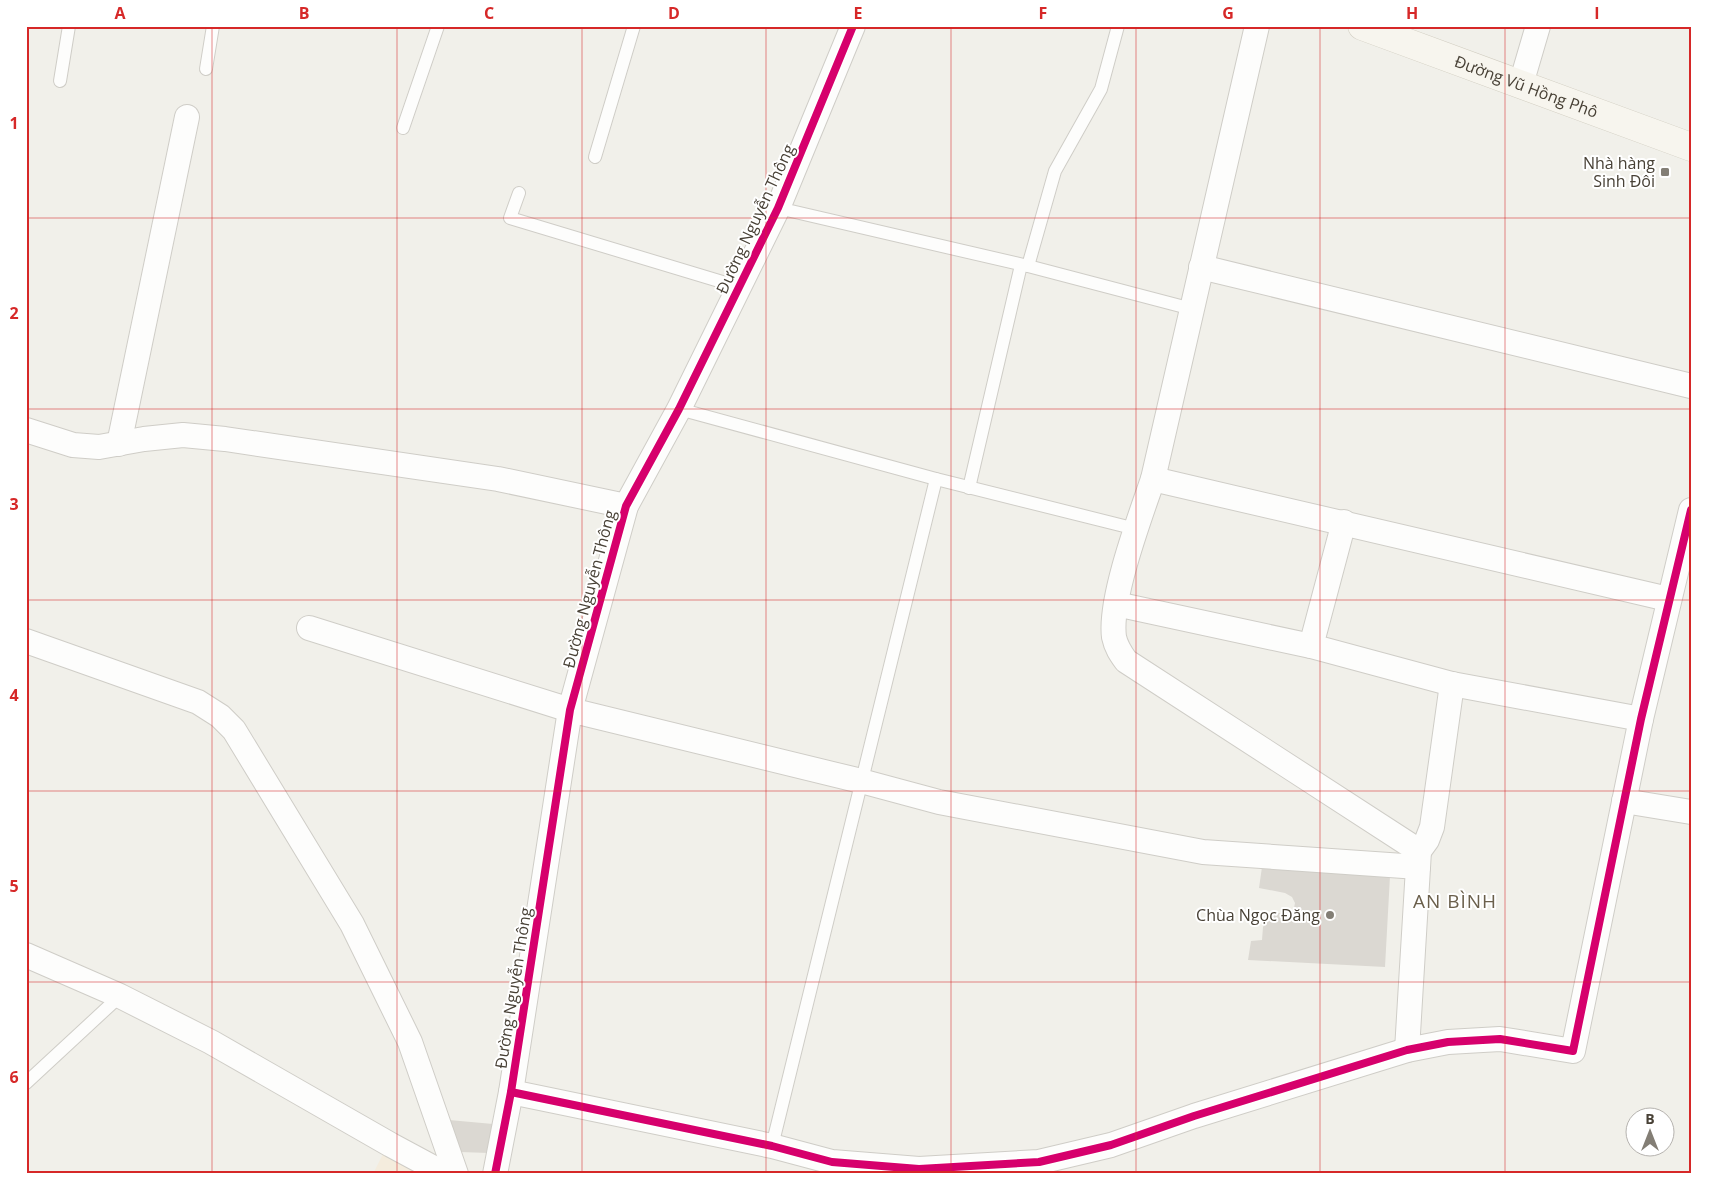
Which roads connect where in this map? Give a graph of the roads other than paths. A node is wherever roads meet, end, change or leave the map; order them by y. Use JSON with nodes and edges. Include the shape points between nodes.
{"nodes":[{"id":1,"x":69,"y":26,"type":"edge"},
{"id":2,"x":213,"y":26,"type":"edge"},
{"id":3,"x":438,"y":26,"type":"edge"},
{"id":4,"x":634,"y":26,"type":"edge"},
{"id":5,"x":853,"y":26,"type":"edge"},
{"id":6,"x":1118,"y":26,"type":"edge"},
{"id":7,"x":1257,"y":26,"type":"edge"},
{"id":8,"x":1362,"y":26,"type":"edge"},
{"id":9,"x":1538,"y":26,"type":"edge"},
{"id":10,"x":206,"y":70,"type":"dead end"},
{"id":11,"x":60,"y":81,"type":"dead end"},
{"id":12,"x":1521,"y":84,"type":"junction"},
{"id":13,"x":187,"y":117,"type":"dead end"},
{"id":14,"x":403,"y":128,"type":"dead end"},
{"id":15,"x":1691,"y":146,"type":"edge"},
{"id":16,"x":595,"y":157,"type":"dead end"},
{"id":17,"x":519,"y":193,"type":"dead end"},
{"id":18,"x":778,"y":208,"type":"junction"},
{"id":19,"x":1024,"y":265,"type":"junction"},
{"id":20,"x":1201,"y":267,"type":"junction"},
{"id":21,"x":739,"y":287,"type":"junction"},
{"id":22,"x":1192,"y":308,"type":"junction"},
{"id":23,"x":1691,"y":386,"type":"edge"},
{"id":24,"x":679,"y":409,"type":"junction"},
{"id":25,"x":26,"y":430,"type":"edge"},
{"id":26,"x":119,"y":444,"type":"junction"},
{"id":27,"x":936,"y":479,"type":"junction"},
{"id":28,"x":1153,"y":479,"type":"junction"},
{"id":29,"x":970,"y":488,"type":"junction"},
{"id":30,"x":626,"y":506,"type":"junction"},
{"id":31,"x":1691,"y":510,"type":"edge"},
{"id":32,"x":1344,"y":522,"type":"junction"},
{"id":33,"x":1136,"y":529,"type":"junction"},
{"id":34,"x":1668,"y":599,"type":"junction"},
{"id":35,"x":1116,"y":604,"type":"junction"},
{"id":36,"x":310,"y":628,"type":"dead end"},
{"id":37,"x":26,"y":641,"type":"edge"},
{"id":38,"x":1311,"y":646,"type":"junction"},
{"id":39,"x":1452,"y":684,"type":"junction"},
{"id":40,"x":570,"y":710,"type":"junction"},
{"id":41,"x":1641,"y":719,"type":"junction"},
{"id":42,"x":861,"y":781,"type":"junction"},
{"id":43,"x":1624,"y":801,"type":"junction"},
{"id":44,"x":1691,"y":812,"type":"edge"},
{"id":45,"x":1419,"y":859,"type":"junction"},
{"id":46,"x":26,"y":956,"type":"edge"},
{"id":47,"x":120,"y":996,"type":"junction"},
{"id":48,"x":1408,"y":1050,"type":"junction"},
{"id":49,"x":26,"y":1083,"type":"edge"},
{"id":50,"x":511,"y":1092,"type":"junction"},
{"id":51,"x":772,"y":1146,"type":"junction"},
{"id":52,"x":446,"y":1174,"type":"edge"},
{"id":53,"x":456,"y":1174,"type":"edge"},
{"id":54,"x":495,"y":1174,"type":"edge"}],
"edges":[{"from":1,"to":11,"type":"lane"},
{"from":2,"to":10,"type":"lane"},
{"from":3,"to":14,"type":"lane"},
{"from":4,"to":16,"type":"lane"},
{"from":5,"to":18,"type":"street","name":"Đường Nguyễn Thông"},
{"from":6,"to":19,"type":"lane","via":[[1101,89],[1055,171]]},
{"from":7,"to":20,"type":"street"},
{"from":8,"to":12,"type":"street","name":"Đường Vũ Hồng Phô"},
{"from":9,"to":12,"type":"street"},
{"from":12,"to":15,"type":"street","name":"Đường Vũ Hồng Phô"},
{"from":13,"to":26,"type":"street"},
{"from":17,"to":21,"type":"lane","via":[[510,218]]},
{"from":18,"to":19,"type":"lane"},
{"from":18,"to":21,"type":"street","name":"Đường Nguyễn Thông"},
{"from":19,"to":22,"type":"lane"},
{"from":19,"to":29,"type":"lane"},
{"from":20,"to":22,"type":"street"},
{"from":20,"to":23,"type":"street"},
{"from":21,"to":24,"type":"street","name":"Đường Nguyễn Thông"},
{"from":22,"to":28,"type":"street"},
{"from":24,"to":27,"type":"lane"},
{"from":24,"to":30,"type":"street","name":"Đường Nguyễn Thông"},
{"from":25,"to":26,"type":"street","via":[[73,445],[99,447]]},
{"from":26,"to":30,"type":"street","via":[[183,435],[225,439],[498,479]]},
{"from":27,"to":29,"type":"lane"},
{"from":27,"to":42,"type":"lane"},
{"from":28,"to":32,"type":"street"},
{"from":28,"to":33,"type":"street"},
{"from":29,"to":33,"type":"lane"},
{"from":30,"to":40,"type":"street","name":"Đường Nguyễn Thông"},
{"from":31,"to":34,"type":"street"},
{"from":32,"to":34,"type":"street"},
{"from":32,"to":38,"type":"street"},
{"from":33,"to":35,"type":"street"},
{"from":34,"to":41,"type":"street"},
{"from":35,"to":38,"type":"street"},
{"from":35,"to":45,"type":"street","via":[[1114,638],[1126,662]]},
{"from":36,"to":40,"type":"street"},
{"from":37,"to":53,"type":"street","via":[[198,702],[234,730],[352,924],[410,1042]]},
{"from":38,"to":39,"type":"street"},
{"from":39,"to":41,"type":"street"},
{"from":39,"to":45,"type":"street","via":[[1432,827]]},
{"from":40,"to":42,"type":"street"},
{"from":40,"to":50,"type":"street","name":"Đường Nguyễn Thông"},
{"from":41,"to":43,"type":"street"},
{"from":42,"to":45,"type":"street","via":[[939,802],[1203,852]]},
{"from":42,"to":51,"type":"lane"},
{"from":43,"to":44,"type":"street"},
{"from":43,"to":48,"type":"street","via":[[1573,1051],[1500,1039],[1448,1042]]},
{"from":45,"to":48,"type":"street"},
{"from":46,"to":47,"type":"street"},
{"from":47,"to":49,"type":"lane"},
{"from":47,"to":52,"type":"street","via":[[211,1042]]},
{"from":48,"to":51,"type":"street","via":[[1110,1145],[1039,1162],[919,1169],[832,1162]]},
{"from":50,"to":51,"type":"street"},
{"from":50,"to":54,"type":"street","name":"Đường Nguyễn Thông"}]}
